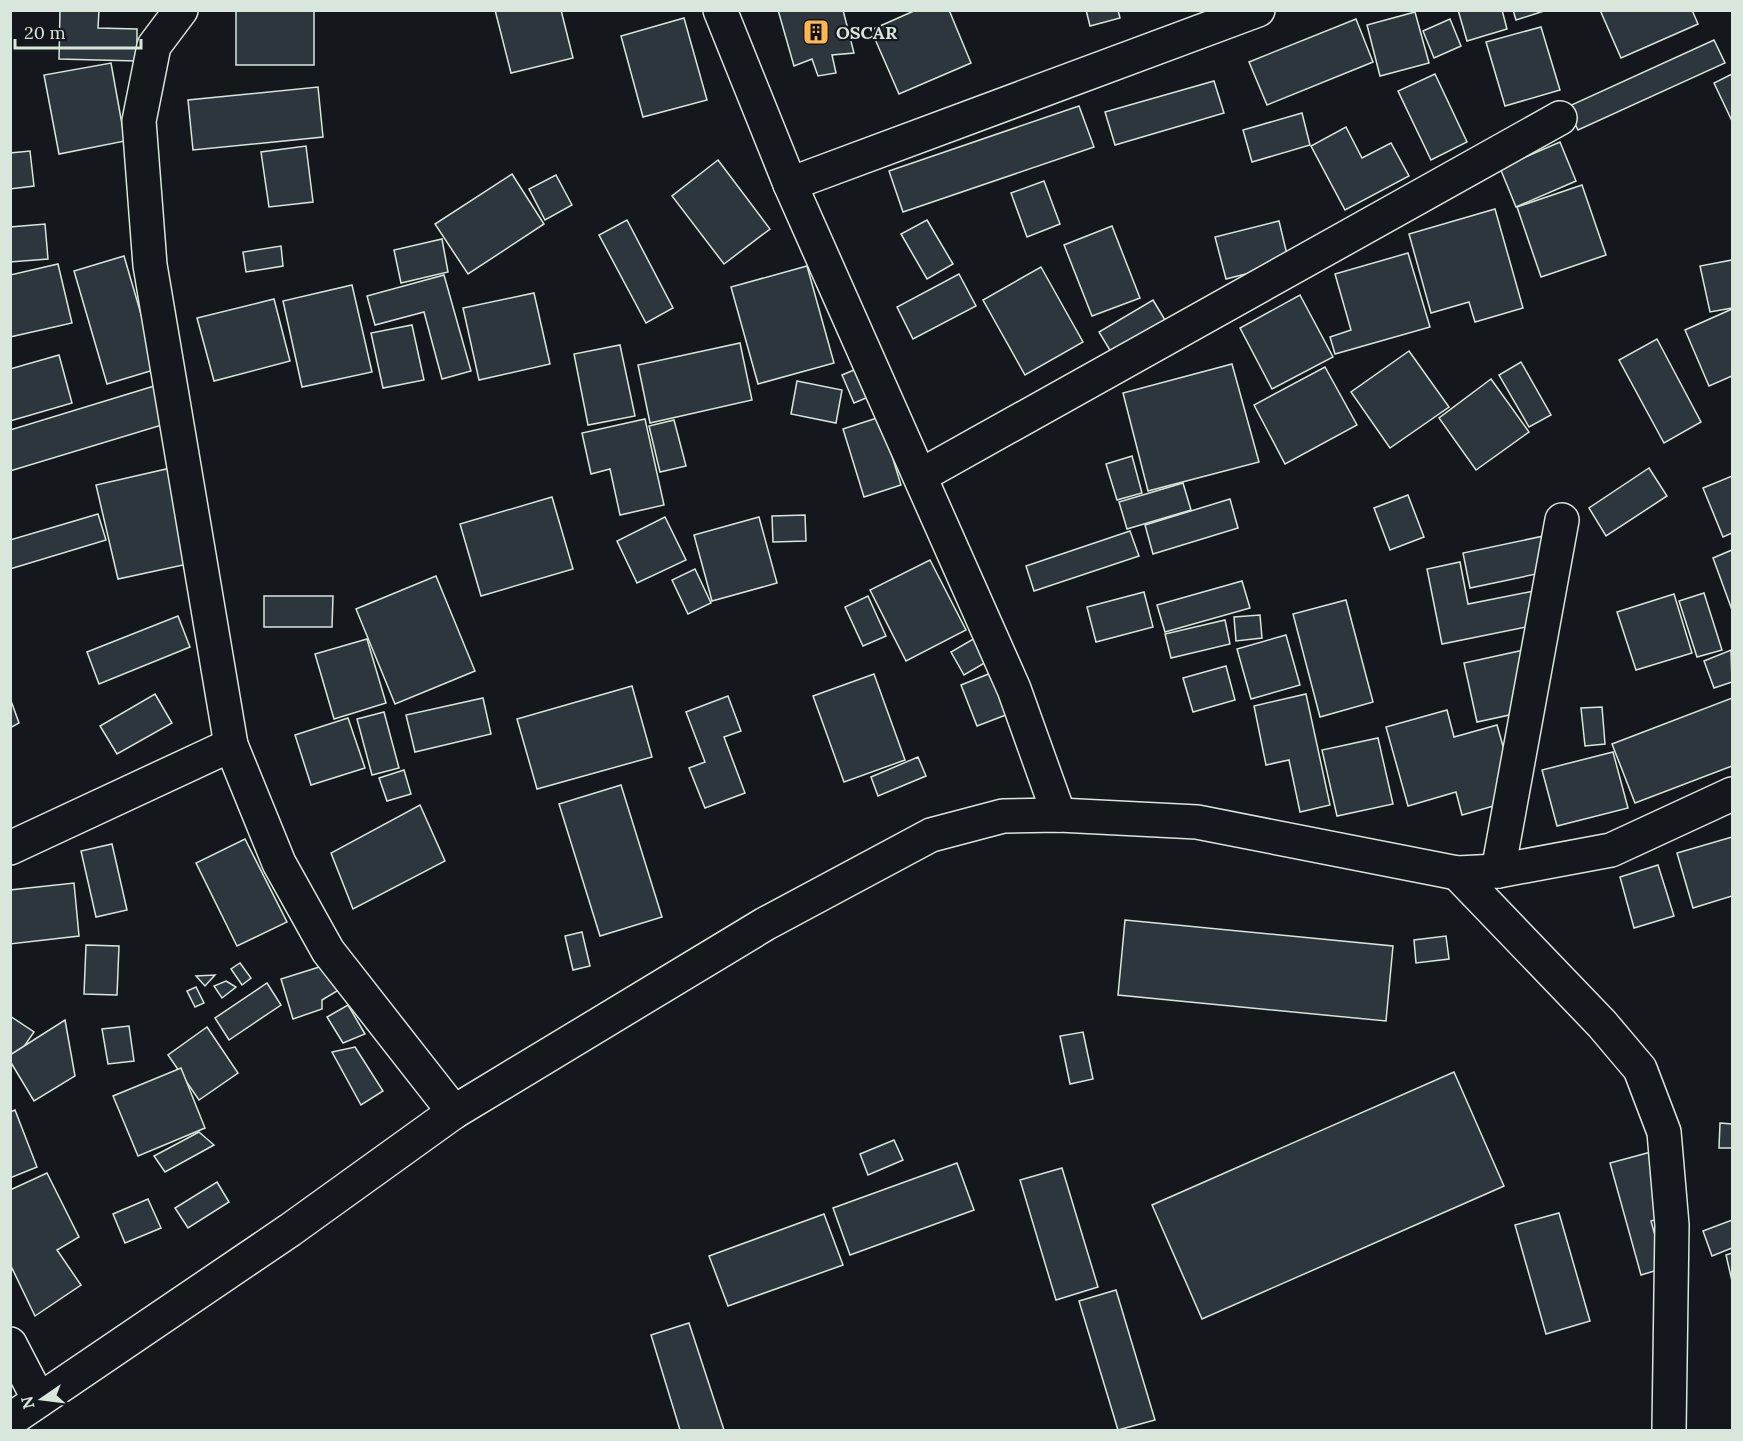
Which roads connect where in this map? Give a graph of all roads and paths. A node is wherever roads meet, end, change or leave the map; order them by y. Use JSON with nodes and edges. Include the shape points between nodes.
{"nodes":[{"id":1,"x":181,"y":10,"type":"edge"},
{"id":2,"x":720,"y":10,"type":"edge"},
{"id":3,"x":1258,"y":10,"type":"edge"},
{"id":4,"x":1560,"y":118,"type":"dead end"},
{"id":5,"x":790,"y":184,"type":"junction"},
{"id":6,"x":920,"y":476,"type":"junction"},
{"id":7,"x":1562,"y":520,"type":"dead end"},
{"id":8,"x":231,"y":745,"type":"junction"},
{"id":9,"x":1732,"y":794,"type":"edge"},
{"id":10,"x":1059,"y":815,"type":"junction"},
{"id":11,"x":10,"y":848,"type":"edge"},
{"id":12,"x":1498,"y":871,"type":"junction"},
{"id":13,"x":1457,"y":873,"type":"junction"},
{"id":14,"x":454,"y":1112,"type":"junction"},
{"id":15,"x":10,"y":1344,"type":"edge"},
{"id":16,"x":39,"y":1400,"type":"junction"},
{"id":17,"x":10,"y":1420,"type":"edge"},
{"id":18,"x":1669,"y":1431,"type":"edge"}],
"edges":[{"from":1,"to":8,"type":"street","via":[[154,46],[139,121],[150,265]]},
{"from":2,"to":5,"type":"street"},
{"from":3,"to":5,"type":"street"},
{"from":4,"to":6,"type":"street"},
{"from":5,"to":6,"type":"street"},
{"from":6,"to":10,"type":"street","via":[[1014,689]]},
{"from":7,"to":12,"type":"street"},
{"from":8,"to":11,"type":"street"},
{"from":8,"to":14,"type":"street","via":[[279,863],[328,951]]},
{"from":9,"to":12,"type":"street","via":[[1611,850]]},
{"from":10,"to":13,"type":"street","via":[[1197,822]]},
{"from":10,"to":14,"type":"street","via":[[1003,816],[930,835],[765,924]]},
{"from":12,"to":13,"type":"street"},
{"from":13,"to":18,"type":"street","via":[[1640,1069],[1664,1132],[1672,1225]]},
{"from":14,"to":16,"type":"street","via":[[290,1230]]},
{"from":15,"to":16,"type":"street"},
{"from":16,"to":17,"type":"street"}]}
